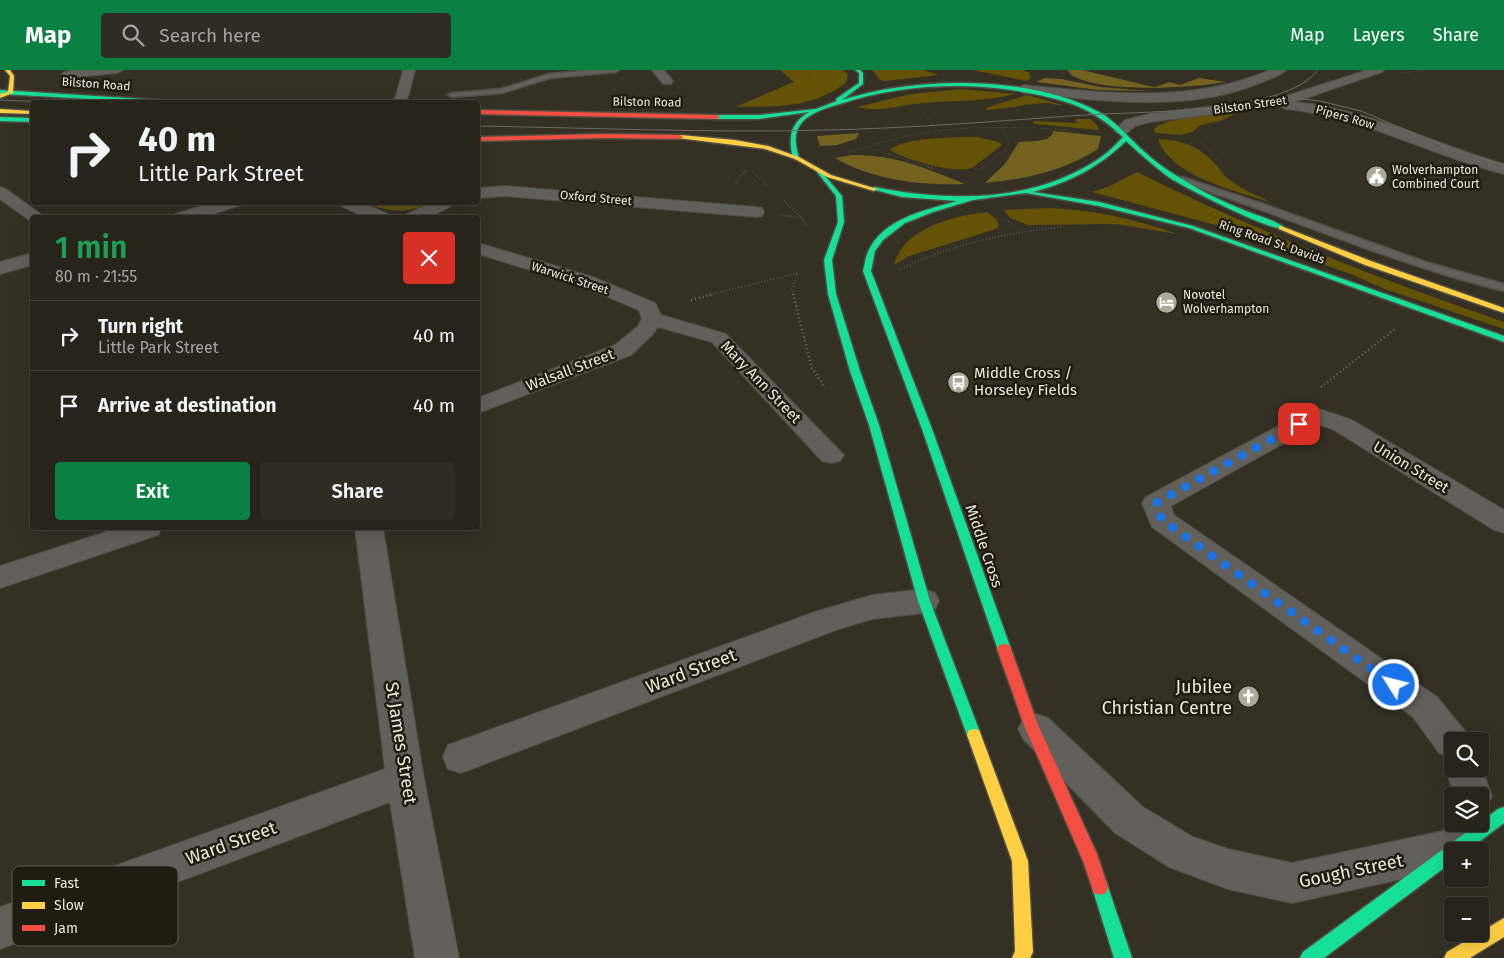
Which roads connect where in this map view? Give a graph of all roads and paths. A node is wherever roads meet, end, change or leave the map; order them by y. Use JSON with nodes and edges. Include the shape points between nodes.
{"nodes":[{"id":1,"x":7,"y":70,"type":"edge"},
{"id":2,"x":118,"y":70,"type":"edge"},
{"id":3,"x":409,"y":70,"type":"edge"},
{"id":4,"x":616,"y":70,"type":"edge"},
{"id":5,"x":658,"y":70,"type":"edge"},
{"id":6,"x":857,"y":70,"type":"edge"},
{"id":7,"x":1280,"y":70,"type":"edge"},
{"id":8,"x":1377,"y":70,"type":"edge"},
{"id":9,"x":1425,"y":70,"type":"edge"},
{"id":10,"x":68,"y":74,"type":"dead end"},
{"id":11,"x":1398,"y":74,"type":"dead end"},
{"id":12,"x":958,"y":75,"type":"dead end"},
{"id":13,"x":667,"y":81,"type":"dead end"},
{"id":14,"x":1005,"y":86,"type":"junction"},
{"id":15,"x":1331,"y":86,"type":"junction"},
{"id":16,"x":1023,"y":89,"type":"junction"},
{"id":17,"x":1219,"y":92,"type":"junction"},
{"id":18,"x":1313,"y":93,"type":"junction"},
{"id":19,"x":3,"y":94,"type":"edge"},
{"id":20,"x":452,"y":95,"type":"dead end"},
{"id":21,"x":121,"y":100,"type":"edge"},
{"id":22,"x":402,"y":100,"type":"edge"},
{"id":23,"x":1340,"y":100,"type":"junction"},
{"id":24,"x":834,"y":102,"type":"junction"},
{"id":25,"x":1272,"y":104,"type":"junction"},
{"id":26,"x":815,"y":110,"type":"junction"},
{"id":27,"x":0,"y":111,"type":"edge"},
{"id":28,"x":922,"y":111,"type":"dead end"},
{"id":29,"x":480,"y":112,"type":"edge"},
{"id":30,"x":30,"y":113,"type":"edge"},
{"id":31,"x":0,"y":119,"type":"edge"},
{"id":32,"x":30,"y":120,"type":"edge"},
{"id":33,"x":1001,"y":127,"type":"junction"},
{"id":34,"x":1071,"y":130,"type":"dead end"},
{"id":35,"x":480,"y":131,"type":"edge"},
{"id":36,"x":938,"y":132,"type":"junction"},
{"id":37,"x":1124,"y":135,"type":"junction"},
{"id":38,"x":672,"y":137,"type":"junction"},
{"id":39,"x":480,"y":139,"type":"edge"},
{"id":40,"x":1417,"y":139,"type":"junction"},
{"id":41,"x":868,"y":148,"type":"junction"},
{"id":42,"x":847,"y":152,"type":"dead end"},
{"id":43,"x":796,"y":158,"type":"junction"},
{"id":44,"x":1504,"y":169,"type":"edge"},
{"id":45,"x":937,"y":170,"type":"dead end"},
{"id":46,"x":820,"y":172,"type":"junction"},
{"id":47,"x":976,"y":172,"type":"dead end"},
{"id":48,"x":1175,"y":178,"type":"junction"},
{"id":49,"x":0,"y":192,"type":"edge"},
{"id":50,"x":480,"y":193,"type":"edge"},
{"id":51,"x":1025,"y":193,"type":"junction"},
{"id":52,"x":971,"y":199,"type":"junction"},
{"id":53,"x":224,"y":205,"type":"edge"},
{"id":54,"x":352,"y":205,"type":"edge"},
{"id":55,"x":440,"y":205,"type":"edge"},
{"id":56,"x":756,"y":212,"type":"dead end"},
{"id":57,"x":34,"y":215,"type":"edge"},
{"id":58,"x":191,"y":215,"type":"edge"},
{"id":59,"x":375,"y":215,"type":"edge"},
{"id":60,"x":419,"y":215,"type":"edge"},
{"id":61,"x":1019,"y":231,"type":"dead end"},
{"id":62,"x":480,"y":249,"type":"edge"},
{"id":63,"x":30,"y":260,"type":"edge"},
{"id":64,"x":0,"y":268,"type":"edge"},
{"id":65,"x":798,"y":272,"type":"dead end"},
{"id":66,"x":1504,"y":288,"type":"edge"},
{"id":67,"x":875,"y":292,"type":"junction"},
{"id":68,"x":1504,"y":311,"type":"edge"},
{"id":69,"x":651,"y":315,"type":"junction"},
{"id":70,"x":1401,"y":325,"type":"dead end"},
{"id":71,"x":1504,"y":339,"type":"edge"},
{"id":72,"x":480,"y":405,"type":"edge"},
{"id":73,"x":1316,"y":415,"type":"junction"},
{"id":74,"x":831,"y":455,"type":"dead end"},
{"id":75,"x":1504,"y":523,"type":"edge"},
{"id":76,"x":142,"y":530,"type":"edge"},
{"id":77,"x":369,"y":530,"type":"edge"},
{"id":78,"x":0,"y":577,"type":"edge"},
{"id":79,"x":924,"y":601,"type":"junction"},
{"id":80,"x":1031,"y":725,"type":"junction"},
{"id":81,"x":1444,"y":732,"type":"edge"},
{"id":82,"x":461,"y":757,"type":"dead end"},
{"id":83,"x":405,"y":779,"type":"junction"},
{"id":84,"x":1504,"y":814,"type":"edge"},
{"id":85,"x":1460,"y":836,"type":"edge"},
{"id":86,"x":169,"y":866,"type":"edge"},
{"id":87,"x":12,"y":924,"type":"edge"},
{"id":88,"x":1504,"y":927,"type":"edge"},
{"id":89,"x":0,"y":928,"type":"edge"},
{"id":90,"x":1026,"y":956,"type":"edge"},
{"id":91,"x":437,"y":958,"type":"edge"},
{"id":92,"x":1123,"y":958,"type":"edge"},
{"id":93,"x":1309,"y":958,"type":"edge"},
{"id":94,"x":1453,"y":958,"type":"edge"}],
"edges":[{"from":1,"to":19,"type":"main road","via":[[12,76]]},
{"from":2,"to":10,"type":"street"},
{"from":3,"to":22,"type":"street"},
{"from":4,"to":20,"type":"lane","via":[[549,76],[502,91]]},
{"from":5,"to":13,"type":"street"},
{"from":6,"to":24,"type":"main road","via":[[861,73],[862,84]]},
{"from":7,"to":17,"type":"street","name":"Bilston Street"},
{"from":8,"to":15,"type":"street","name":"Bilston Street"},
{"from":9,"to":11,"type":"path"},
{"from":12,"to":14,"type":"main road"},
{"from":14,"to":16,"type":"main road","name":"Ring Road St. Davids"},
{"from":14,"to":24,"type":"main road","via":[[968,84],[900,88]]},
{"from":15,"to":18,"type":"street","name":"Bilston Street"},
{"from":15,"to":23,"type":"street","name":"Pipers Row"},
{"from":16,"to":17,"type":"street","name":"Bilston Street","via":[[1113,97]]},
{"from":16,"to":37,"type":"main road","name":"Ring Road St. Davids","via":[[1076,103],[1100,115]]},
{"from":17,"to":18,"type":"street","via":[[1279,87]]},
{"from":18,"to":23,"type":"street"},
{"from":18,"to":25,"type":"street","name":"Bilston Street"},
{"from":19,"to":21,"type":"main road","name":"Bilston Road"},
{"from":23,"to":40,"type":"street","name":"Pipers Row"},
{"from":24,"to":26,"type":"main road"},
{"from":25,"to":37,"type":"street","name":"Bilston Street","via":[[1149,118],[1130,123]]},
{"from":25,"to":40,"type":"street","name":"Pipers Row","via":[[1334,112]]},
{"from":26,"to":29,"type":"main road","name":"Bilston Road","via":[[738,118]]},
{"from":26,"to":43,"type":"main road","via":[[790,136]]},
{"from":27,"to":30,"type":"main road"},
{"from":28,"to":36,"type":"path"},
{"from":31,"to":32,"type":"main road"},
{"from":33,"to":34,"type":"path"},
{"from":33,"to":36,"type":"path"},
{"from":33,"to":47,"type":"path","via":[[1009,141],[1008,148]]},
{"from":35,"to":38,"type":"main road"},
{"from":36,"to":41,"type":"path"},
{"from":37,"to":48,"type":"main road","name":"Ring Road St. Davids"},
{"from":37,"to":51,"type":"main road","via":[[1113,153],[1100,163]]},
{"from":38,"to":39,"type":"main road"},
{"from":38,"to":43,"type":"main road","via":[[737,142]]},
{"from":40,"to":44,"type":"street","name":"Pipers Row"},
{"from":41,"to":42,"type":"path"},
{"from":41,"to":45,"type":"path"},
{"from":43,"to":46,"type":"main road"},
{"from":46,"to":52,"type":"main road","via":[[864,187],[907,196]]},
{"from":46,"to":79,"type":"main road","via":[[839,196],[841,222],[828,260],[832,294]]},
{"from":48,"to":66,"type":"lane","via":[[1232,195],[1441,270]]},
{"from":48,"to":68,"type":"main road","name":"Ring Road St. Davids","via":[[1233,208],[1306,239]]},
{"from":49,"to":57,"type":"street"},
{"from":50,"to":56,"type":"street","name":"Oxford Street","via":[[504,191],[718,203]]},
{"from":51,"to":52,"type":"main road"},
{"from":51,"to":71,"type":"main road","name":"Ring Road St. Davids","via":[[1099,204],[1190,227]]},
{"from":52,"to":67,"type":"main road","name":"Middle Cross","via":[[918,215],[894,227],[873,246],[867,271]]},
{"from":53,"to":58,"type":"street"},
{"from":54,"to":59,"type":"street"},
{"from":55,"to":60,"type":"street"},
{"from":61,"to":67,"type":"path","via":[[946,248],[917,260],[893,273]]},
{"from":62,"to":69,"type":"street","name":"Warwick Street","via":[[635,300],[648,308]]},
{"from":63,"to":64,"type":"street"},
{"from":65,"to":69,"type":"path"},
{"from":67,"to":80,"type":"main road","name":"Middle Cross","via":[[928,430]]},
{"from":69,"to":72,"type":"street","name":"Walsall Street","via":[[645,331],[623,350]]},
{"from":69,"to":74,"type":"street","name":"Mary Ann Street","via":[[719,338]]},
{"from":70,"to":73,"type":"path","via":[[1304,401]]},
{"from":73,"to":75,"type":"street","name":"Union Street","via":[[1343,426]]},
{"from":73,"to":81,"type":"street","via":[[1156,503],[1162,520],[1425,707]]},
{"from":76,"to":78,"type":"street"},
{"from":77,"to":83,"type":"street","name":"St James Street"},
{"from":79,"to":82,"type":"street","name":"Ward Street","via":[[872,607],[826,621]]},
{"from":79,"to":90,"type":"main road","via":[[1020,861]]},
{"from":80,"to":85,"type":"street","name":"Gough Street","via":[[1129,820],[1183,854],[1228,869],[1292,884]]},
{"from":80,"to":92,"type":"main road","name":"Middle Cross","via":[[1090,860]]},
{"from":83,"to":86,"type":"street","name":"Ward Street"},
{"from":83,"to":91,"type":"street","name":"St James Street"},
{"from":84,"to":85,"type":"main road"},
{"from":85,"to":93,"type":"main road"},
{"from":87,"to":89,"type":"street","name":"Ward Street"},
{"from":88,"to":94,"type":"main road"}]}
